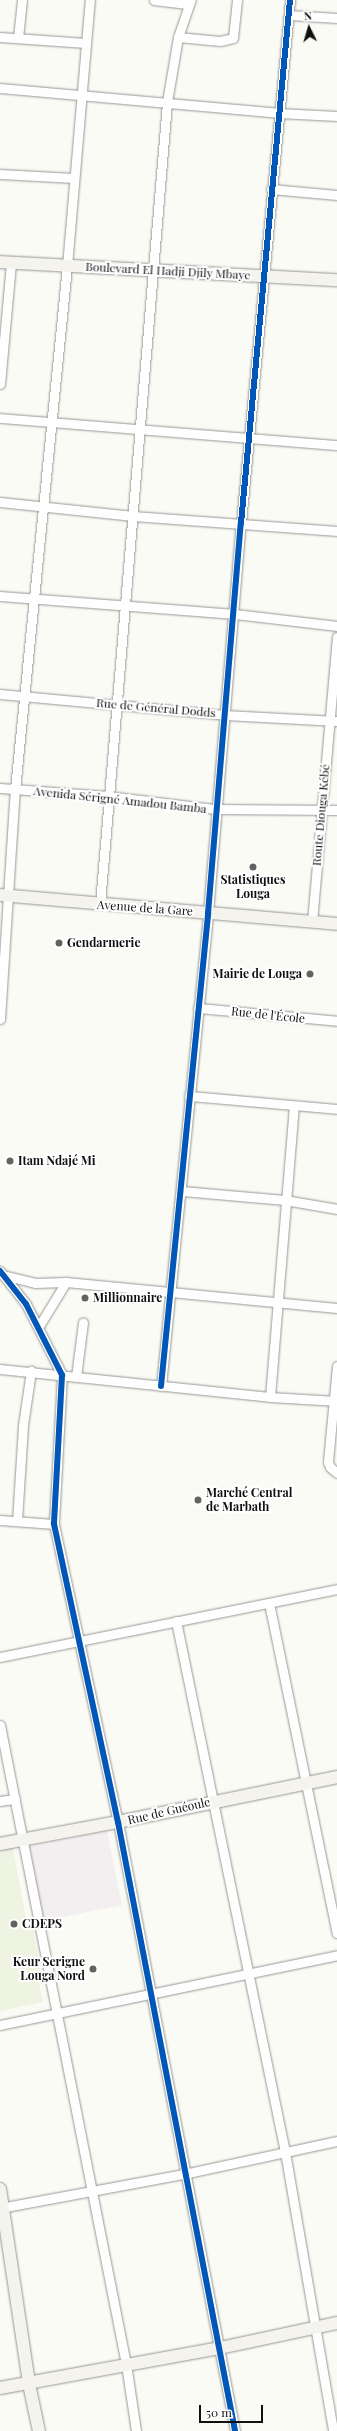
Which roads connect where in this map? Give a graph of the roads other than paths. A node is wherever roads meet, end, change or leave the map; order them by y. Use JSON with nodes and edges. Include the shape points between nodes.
{"nodes":[{"id":1,"x":22,"y":0,"type":"edge"},
{"id":2,"x":90,"y":0,"type":"edge"},
{"id":3,"x":154,"y":0,"type":"edge"},
{"id":4,"x":237,"y":0,"type":"edge"},
{"id":5,"x":290,"y":0,"type":"edge"},
{"id":6,"x":190,"y":2,"type":"edge"},
{"id":7,"x":289,"y":15,"type":"junction"},
{"id":8,"x":337,"y":18,"type":"edge"},
{"id":9,"x":0,"y":37,"type":"edge"},
{"id":10,"x":178,"y":37,"type":"junction"},
{"id":11,"x":18,"y":38,"type":"junction"},
{"id":12,"x":86,"y":43,"type":"junction"},
{"id":13,"x":0,"y":88,"type":"edge"},
{"id":14,"x":80,"y":95,"type":"junction"},
{"id":15,"x":167,"y":102,"type":"junction"},
{"id":16,"x":278,"y":113,"type":"junction"},
{"id":17,"x":337,"y":116,"type":"edge"},
{"id":18,"x":0,"y":174,"type":"edge"},
{"id":19,"x":74,"y":178,"type":"junction"},
{"id":20,"x":272,"y":189,"type":"junction"},
{"id":21,"x":337,"y":195,"type":"edge"},
{"id":22,"x":5,"y":262,"type":"edge"},
{"id":23,"x":67,"y":266,"type":"junction"},
{"id":24,"x":155,"y":270,"type":"junction"},
{"id":25,"x":263,"y":276,"type":"junction"},
{"id":26,"x":337,"y":280,"type":"edge"},
{"id":27,"x":2,"y":345,"type":"edge"},
{"id":28,"x":0,"y":384,"type":"edge"},
{"id":29,"x":0,"y":418,"type":"edge"},
{"id":30,"x":52,"y":423,"type":"junction"},
{"id":31,"x":141,"y":428,"type":"junction"},
{"id":32,"x":250,"y":437,"type":"junction"},
{"id":33,"x":337,"y":445,"type":"edge"},
{"id":34,"x":0,"y":502,"type":"edge"},
{"id":35,"x":44,"y":507,"type":"junction"},
{"id":36,"x":133,"y":516,"type":"junction"},
{"id":37,"x":241,"y":523,"type":"junction"},
{"id":38,"x":337,"y":531,"type":"edge"},
{"id":39,"x":0,"y":596,"type":"edge"},
{"id":40,"x":36,"y":599,"type":"junction"},
{"id":41,"x":125,"y":607,"type":"junction"},
{"id":42,"x":234,"y":614,"type":"junction"},
{"id":43,"x":337,"y":626,"type":"edge"},
{"id":44,"x":337,"y":637,"type":"edge"},
{"id":45,"x":0,"y":694,"type":"edge"},
{"id":46,"x":25,"y":696,"type":"junction"},
{"id":47,"x":115,"y":705,"type":"junction"},
{"id":48,"x":225,"y":715,"type":"junction"},
{"id":49,"x":333,"y":721,"type":"edge"},
{"id":50,"x":0,"y":788,"type":"edge"},
{"id":51,"x":15,"y":789,"type":"junction"},
{"id":52,"x":108,"y":796,"type":"junction"},
{"id":53,"x":216,"y":809,"type":"junction"},
{"id":54,"x":322,"y":809,"type":"junction"},
{"id":55,"x":337,"y":810,"type":"edge"},
{"id":56,"x":4,"y":896,"type":"edge"},
{"id":57,"x":100,"y":904,"type":"junction"},
{"id":58,"x":208,"y":912,"type":"junction"},
{"id":59,"x":312,"y":922,"type":"junction"},
{"id":60,"x":337,"y":924,"type":"edge"},
{"id":61,"x":1,"y":1001,"type":"edge"},
{"id":62,"x":198,"y":1008,"type":"junction"},
{"id":63,"x":0,"y":1019,"type":"edge"},
{"id":64,"x":337,"y":1021,"type":"edge"},
{"id":65,"x":190,"y":1096,"type":"junction"},
{"id":66,"x":294,"y":1106,"type":"junction"},
{"id":67,"x":337,"y":1109,"type":"edge"},
{"id":68,"x":182,"y":1191,"type":"junction"},
{"id":69,"x":285,"y":1200,"type":"junction"},
{"id":70,"x":337,"y":1209,"type":"edge"},
{"id":71,"x":1,"y":1273,"type":"edge"},
{"id":72,"x":66,"y":1282,"type":"junction"},
{"id":73,"x":170,"y":1292,"type":"junction"},
{"id":74,"x":277,"y":1303,"type":"junction"},
{"id":75,"x":337,"y":1308,"type":"edge"},
{"id":76,"x":83,"y":1322,"type":"dead end"},
{"id":77,"x":39,"y":1326,"type":"junction"},
{"id":78,"x":337,"y":1366,"type":"edge"},
{"id":79,"x":0,"y":1369,"type":"edge"},
{"id":80,"x":31,"y":1371,"type":"junction"},
{"id":81,"x":62,"y":1376,"type":"junction"},
{"id":82,"x":76,"y":1377,"type":"junction"},
{"id":83,"x":161,"y":1386,"type":"junction"},
{"id":84,"x":270,"y":1397,"type":"junction"},
{"id":85,"x":336,"y":1401,"type":"edge"},
{"id":86,"x":334,"y":1470,"type":"edge"},
{"id":87,"x":0,"y":1520,"type":"edge"},
{"id":88,"x":17,"y":1521,"type":"junction"},
{"id":89,"x":54,"y":1524,"type":"junction"},
{"id":90,"x":337,"y":1590,"type":"edge"},
{"id":91,"x":269,"y":1603,"type":"junction"},
{"id":92,"x":176,"y":1621,"type":"junction"},
{"id":93,"x":79,"y":1640,"type":"junction"},
{"id":94,"x":0,"y":1657,"type":"edge"},
{"id":95,"x":0,"y":1725,"type":"edge"},
{"id":96,"x":337,"y":1777,"type":"edge"},
{"id":97,"x":305,"y":1783,"type":"junction"},
{"id":98,"x":14,"y":1799,"type":"junction"},
{"id":99,"x":0,"y":1801,"type":"edge"},
{"id":100,"x":214,"y":1801,"type":"junction"},
{"id":101,"x":118,"y":1822,"type":"junction"},
{"id":102,"x":22,"y":1840,"type":"junction"},
{"id":103,"x":0,"y":1844,"type":"edge"},
{"id":104,"x":337,"y":1933,"type":"edge"},
{"id":105,"x":337,"y":1956,"type":"edge"},
{"id":106,"x":248,"y":1973,"type":"junction"},
{"id":107,"x":151,"y":1994,"type":"junction"},
{"id":108,"x":56,"y":2012,"type":"junction"},
{"id":109,"x":0,"y":2025,"type":"edge"},
{"id":110,"x":337,"y":2142,"type":"edge"},
{"id":111,"x":285,"y":2152,"type":"junction"},
{"id":112,"x":184,"y":2174,"type":"junction"},
{"id":113,"x":0,"y":2189,"type":"edge"},
{"id":114,"x":93,"y":2192,"type":"junction"},
{"id":115,"x":2,"y":2208,"type":"edge"},
{"id":116,"x":337,"y":2323,"type":"edge"},
{"id":117,"x":314,"y":2327,"type":"junction"},
{"id":118,"x":220,"y":2348,"type":"junction"},
{"id":119,"x":126,"y":2364,"type":"junction"},
{"id":120,"x":29,"y":2384,"type":"junction"},
{"id":121,"x":0,"y":2388,"type":"edge"},
{"id":122,"x":39,"y":2431,"type":"edge"},
{"id":123,"x":136,"y":2431,"type":"edge"},
{"id":124,"x":235,"y":2431,"type":"edge"},
{"id":125,"x":333,"y":2431,"type":"edge"}],
"edges":[{"from":1,"to":11,"type":"street"},
{"from":2,"to":12,"type":"street"},
{"from":3,"to":6,"type":"street"},
{"from":4,"to":10,"type":"street","via":[[233,38],[220,41]]},
{"from":5,"to":7,"type":"street"},
{"from":6,"to":10,"type":"street"},
{"from":7,"to":8,"type":"street"},
{"from":7,"to":16,"type":"street"},
{"from":9,"to":11,"type":"street"},
{"from":10,"to":15,"type":"street"},
{"from":11,"to":12,"type":"street"},
{"from":12,"to":14,"type":"street"},
{"from":13,"to":14,"type":"street"},
{"from":14,"to":15,"type":"street"},
{"from":14,"to":19,"type":"street"},
{"from":15,"to":16,"type":"street"},
{"from":15,"to":24,"type":"street"},
{"from":16,"to":17,"type":"street"},
{"from":16,"to":20,"type":"street"},
{"from":18,"to":19,"type":"street"},
{"from":19,"to":23,"type":"street"},
{"from":20,"to":21,"type":"street"},
{"from":20,"to":25,"type":"street"},
{"from":22,"to":23,"type":"street","name":"Boulevard El Hadji Djily Mbaye"},
{"from":22,"to":27,"type":"street"},
{"from":23,"to":24,"type":"street","name":"Boulevard El Hadji Djily Mbaye"},
{"from":23,"to":30,"type":"street"},
{"from":24,"to":25,"type":"street","name":"Boulevard El Hadji Djily Mbaye"},
{"from":24,"to":31,"type":"street"},
{"from":25,"to":26,"type":"street","name":"Boulevard El Hadji Djily Mbaye"},
{"from":25,"to":32,"type":"street"},
{"from":27,"to":28,"type":"street"},
{"from":29,"to":30,"type":"street"},
{"from":30,"to":31,"type":"street"},
{"from":30,"to":35,"type":"street"},
{"from":31,"to":32,"type":"street"},
{"from":31,"to":36,"type":"street"},
{"from":32,"to":33,"type":"street"},
{"from":32,"to":37,"type":"street"},
{"from":34,"to":35,"type":"street"},
{"from":35,"to":36,"type":"street"},
{"from":35,"to":40,"type":"street"},
{"from":36,"to":37,"type":"street"},
{"from":36,"to":41,"type":"street"},
{"from":37,"to":38,"type":"street"},
{"from":37,"to":42,"type":"street"},
{"from":39,"to":40,"type":"street"},
{"from":40,"to":41,"type":"street"},
{"from":40,"to":46,"type":"street"},
{"from":41,"to":42,"type":"street"},
{"from":41,"to":47,"type":"street"},
{"from":42,"to":43,"type":"street"},
{"from":42,"to":48,"type":"street"},
{"from":44,"to":49,"type":"street","name":"Route Diouga Kébé"},
{"from":45,"to":46,"type":"street","name":"Rue de Général Dodds"},
{"from":46,"to":47,"type":"street","name":"Rue de Général Dodds"},
{"from":46,"to":51,"type":"street"},
{"from":47,"to":48,"type":"street","name":"Rue de Général Dodds"},
{"from":47,"to":52,"type":"street"},
{"from":48,"to":49,"type":"street","name":"Rue de Général Dodds"},
{"from":48,"to":53,"type":"street"},
{"from":49,"to":54,"type":"street","name":"Route Diouga Kébé"},
{"from":50,"to":51,"type":"street","name":"Avenida Sérigné Amadou Bamba"},
{"from":51,"to":52,"type":"street","name":"Avenida Sérigné Amadou Bamba"},
{"from":51,"to":56,"type":"street"},
{"from":52,"to":53,"type":"street","name":"Avenida Sérigné Amadou Bamba"},
{"from":52,"to":57,"type":"street"},
{"from":53,"to":54,"type":"street","name":"Avenida Sérigné Amadou Bamba"},
{"from":53,"to":58,"type":"street"},
{"from":54,"to":55,"type":"street","name":"Avenida Sérigné Amadou Bamba"},
{"from":54,"to":59,"type":"street","name":"Route Diouga Kébé"},
{"from":56,"to":57,"type":"street","name":"Avenue de la Gare"},
{"from":56,"to":61,"type":"street"},
{"from":57,"to":58,"type":"street","name":"Avenue de la Gare"},
{"from":58,"to":59,"type":"street","name":"Avenue de la Gare"},
{"from":58,"to":62,"type":"street"},
{"from":59,"to":60,"type":"street","name":"Avenue de la Gare"},
{"from":61,"to":63,"type":"street"},
{"from":62,"to":64,"type":"street","name":"Rue de l'École"},
{"from":62,"to":65,"type":"street"},
{"from":65,"to":66,"type":"street"},
{"from":65,"to":68,"type":"street"},
{"from":66,"to":67,"type":"street"},
{"from":66,"to":69,"type":"street"},
{"from":68,"to":69,"type":"street"},
{"from":68,"to":73,"type":"street"},
{"from":69,"to":70,"type":"street"},
{"from":69,"to":74,"type":"street"},
{"from":71,"to":72,"type":"street","via":[[35,1283]]},
{"from":71,"to":77,"type":"street","via":[[26,1304]]},
{"from":72,"to":73,"type":"street"},
{"from":72,"to":77,"type":"street"},
{"from":73,"to":74,"type":"street"},
{"from":73,"to":83,"type":"street"},
{"from":74,"to":75,"type":"street"},
{"from":74,"to":84,"type":"street"},
{"from":76,"to":82,"type":"street"},
{"from":77,"to":81,"type":"street"},
{"from":78,"to":85,"type":"street"},
{"from":79,"to":80,"type":"street"},
{"from":80,"to":81,"type":"street"},
{"from":80,"to":88,"type":"street","via":[[23,1425]]},
{"from":81,"to":82,"type":"street"},
{"from":81,"to":89,"type":"street"},
{"from":82,"to":83,"type":"street"},
{"from":83,"to":84,"type":"street"},
{"from":84,"to":85,"type":"street"},
{"from":85,"to":86,"type":"street","via":[[328,1462]]},
{"from":87,"to":88,"type":"street"},
{"from":88,"to":89,"type":"street"},
{"from":89,"to":93,"type":"street"},
{"from":90,"to":91,"type":"street"},
{"from":91,"to":92,"type":"street"},
{"from":91,"to":97,"type":"street"},
{"from":92,"to":93,"type":"street"},
{"from":92,"to":100,"type":"street"},
{"from":93,"to":94,"type":"street"},
{"from":93,"to":101,"type":"street"},
{"from":95,"to":98,"type":"street"},
{"from":96,"to":97,"type":"street","name":"Rue de Guéoule"},
{"from":97,"to":100,"type":"street","name":"Rue de Guéoule"},
{"from":97,"to":104,"type":"street"},
{"from":98,"to":99,"type":"street"},
{"from":98,"to":102,"type":"street"},
{"from":100,"to":101,"type":"street","name":"Rue de Guéoule"},
{"from":100,"to":106,"type":"street"},
{"from":101,"to":102,"type":"street","name":"Rue de Guéoule"},
{"from":101,"to":107,"type":"street"},
{"from":102,"to":103,"type":"street","name":"Rue de Guéoule"},
{"from":102,"to":108,"type":"street"},
{"from":105,"to":106,"type":"street"},
{"from":106,"to":107,"type":"street"},
{"from":106,"to":111,"type":"street"},
{"from":107,"to":108,"type":"street"},
{"from":107,"to":112,"type":"street"},
{"from":108,"to":109,"type":"street"},
{"from":108,"to":114,"type":"street"},
{"from":110,"to":111,"type":"street"},
{"from":111,"to":112,"type":"street"},
{"from":111,"to":117,"type":"street"},
{"from":112,"to":114,"type":"street"},
{"from":112,"to":118,"type":"street"},
{"from":113,"to":115,"type":"street"},
{"from":114,"to":115,"type":"street"},
{"from":114,"to":119,"type":"street"},
{"from":115,"to":120,"type":"street"},
{"from":116,"to":117,"type":"street"},
{"from":117,"to":118,"type":"street"},
{"from":117,"to":125,"type":"street"},
{"from":118,"to":119,"type":"street"},
{"from":118,"to":124,"type":"street"},
{"from":119,"to":120,"type":"street"},
{"from":119,"to":123,"type":"street"},
{"from":120,"to":121,"type":"street"},
{"from":120,"to":122,"type":"street"}]}
